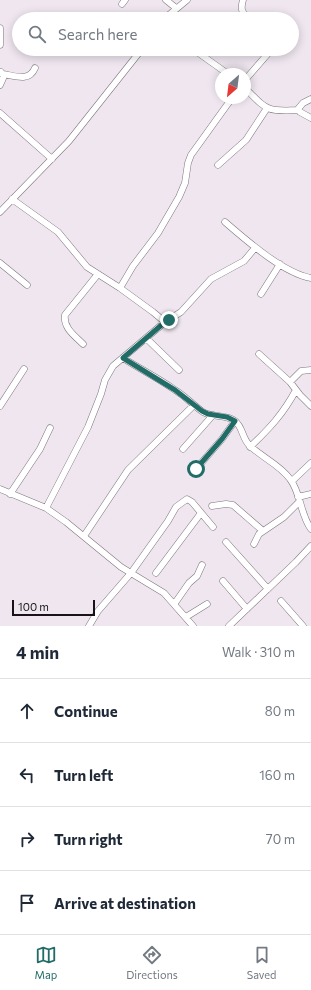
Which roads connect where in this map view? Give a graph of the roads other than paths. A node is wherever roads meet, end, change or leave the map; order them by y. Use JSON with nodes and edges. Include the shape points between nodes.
{"nodes":[{"id":1,"x":166,"y":0,"type":"edge"},
{"id":2,"x":187,"y":0,"type":"edge"},
{"id":3,"x":242,"y":0,"type":"edge"},
{"id":4,"x":176,"y":8,"type":"junction"},
{"id":5,"x":172,"y":12,"type":"edge"},
{"id":6,"x":244,"y":12,"type":"edge"},
{"id":7,"x":0,"y":28,"type":"edge"},
{"id":8,"x":0,"y":45,"type":"edge"},
{"id":9,"x":136,"y":56,"type":"edge"},
{"id":10,"x":203,"y":56,"type":"edge"},
{"id":11,"x":266,"y":56,"type":"edge"},
{"id":12,"x":35,"y":68,"type":"dead end"},
{"id":13,"x":220,"y":68,"type":"edge"},
{"id":14,"x":2,"y":72,"type":"edge"},
{"id":15,"x":251,"y":73,"type":"edge"},
{"id":16,"x":0,"y":85,"type":"edge"},
{"id":17,"x":251,"y":93,"type":"edge"},
{"id":18,"x":311,"y":99,"type":"edge"},
{"id":19,"x":228,"y":104,"type":"edge"},
{"id":20,"x":267,"y":108,"type":"junction"},
{"id":21,"x":298,"y":110,"type":"junction"},
{"id":22,"x":0,"y":113,"type":"edge"},
{"id":23,"x":311,"y":118,"type":"edge"},
{"id":24,"x":52,"y":159,"type":"junction"},
{"id":25,"x":218,"y":165,"type":"dead end"},
{"id":26,"x":12,"y":199,"type":"junction"},
{"id":27,"x":0,"y":212,"type":"edge"},
{"id":28,"x":225,"y":222,"type":"dead end"},
{"id":29,"x":255,"y":248,"type":"junction"},
{"id":30,"x":0,"y":263,"type":"edge"},
{"id":31,"x":280,"y":264,"type":"junction"},
{"id":32,"x":98,"y":274,"type":"junction"},
{"id":33,"x":311,"y":278,"type":"edge"},
{"id":34,"x":27,"y":285,"type":"dead end"},
{"id":35,"x":120,"y":288,"type":"junction"},
{"id":36,"x":262,"y":294,"type":"dead end"},
{"id":37,"x":165,"y":322,"type":"junction"},
{"id":38,"x":146,"y":338,"type":"junction"},
{"id":39,"x":83,"y":344,"type":"dead end"},
{"id":40,"x":258,"y":354,"type":"dead end"},
{"id":41,"x":123,"y":358,"type":"junction"},
{"id":42,"x":24,"y":369,"type":"dead end"},
{"id":43,"x":179,"y":370,"type":"dead end"},
{"id":44,"x":311,"y":370,"type":"edge"},
{"id":45,"x":290,"y":382,"type":"junction"},
{"id":46,"x":296,"y":390,"type":"junction"},
{"id":47,"x":194,"y":405,"type":"junction"},
{"id":48,"x":0,"y":406,"type":"edge"},
{"id":49,"x":311,"y":406,"type":"edge"},
{"id":50,"x":213,"y":415,"type":"junction"},
{"id":51,"x":235,"y":421,"type":"junction"},
{"id":52,"x":50,"y":428,"type":"dead end"},
{"id":53,"x":250,"y":447,"type":"junction"},
{"id":54,"x":183,"y":449,"type":"dead end"},
{"id":55,"x":311,"y":463,"type":"edge"},
{"id":56,"x":196,"y":469,"type":"dead end"},
{"id":57,"x":292,"y":481,"type":"junction"},
{"id":58,"x":0,"y":489,"type":"edge"},
{"id":59,"x":10,"y":494,"type":"junction"},
{"id":60,"x":311,"y":494,"type":"edge"},
{"id":61,"x":299,"y":499,"type":"junction"},
{"id":62,"x":212,"y":506,"type":"dead end"},
{"id":63,"x":46,"y":508,"type":"junction"},
{"id":64,"x":201,"y":513,"type":"junction"},
{"id":65,"x":213,"y":527,"type":"dead end"},
{"id":66,"x":311,"y":529,"type":"edge"},
{"id":67,"x":263,"y":531,"type":"junction"},
{"id":68,"x":84,"y":536,"type":"junction"},
{"id":69,"x":226,"y":542,"type":"dead end"},
{"id":70,"x":254,"y":544,"type":"dead end"},
{"id":71,"x":311,"y":546,"type":"edge"},
{"id":72,"x":202,"y":565,"type":"dead end"},
{"id":73,"x":131,"y":573,"type":"junction"},
{"id":74,"x":156,"y":573,"type":"dead end"},
{"id":75,"x":223,"y":581,"type":"dead end"},
{"id":76,"x":268,"y":589,"type":"junction"},
{"id":77,"x":281,"y":601,"type":"dead end"},
{"id":78,"x":175,"y":603,"type":"junction"},
{"id":79,"x":207,"y":604,"type":"dead end"},
{"id":80,"x":247,"y":610,"type":"junction"},
{"id":81,"x":186,"y":617,"type":"junction"},
{"id":82,"x":89,"y":626,"type":"edge"},
{"id":83,"x":193,"y":626,"type":"edge"},
{"id":84,"x":229,"y":626,"type":"edge"},
{"id":85,"x":303,"y":626,"type":"edge"}],
"edges":[{"from":1,"to":4,"type":"street"},
{"from":2,"to":4,"type":"street"},
{"from":3,"to":6,"type":"street","via":[[240,8]]},
{"from":4,"to":5,"type":"street"},
{"from":7,"to":8,"type":"street"},
{"from":9,"to":24,"type":"street"},
{"from":10,"to":13,"type":"street"},
{"from":11,"to":15,"type":"street"},
{"from":12,"to":14,"type":"street","via":[[27,77]]},
{"from":14,"to":16,"type":"street","via":[[3,80]]},
{"from":17,"to":20,"type":"street"},
{"from":18,"to":21,"type":"street"},
{"from":19,"to":35,"type":"street","via":[[191,155],[179,197]]},
{"from":20,"to":21,"type":"street","via":[[278,111]]},
{"from":20,"to":25,"type":"street","via":[[246,140]]},
{"from":21,"to":23,"type":"street"},
{"from":22,"to":24,"type":"street"},
{"from":24,"to":26,"type":"street"},
{"from":26,"to":27,"type":"street"},
{"from":26,"to":32,"type":"street","via":[[58,232],[87,267]]},
{"from":28,"to":29,"type":"street"},
{"from":29,"to":31,"type":"street"},
{"from":29,"to":37,"type":"street","via":[[244,261],[211,279],[181,312]]},
{"from":30,"to":34,"type":"street"},
{"from":31,"to":33,"type":"street"},
{"from":31,"to":36,"type":"street"},
{"from":32,"to":35,"type":"street"},
{"from":32,"to":39,"type":"street","via":[[64,320],[66,326]]},
{"from":35,"to":37,"type":"street"},
{"from":37,"to":38,"type":"street"},
{"from":38,"to":41,"type":"street"},
{"from":38,"to":43,"type":"street"},
{"from":40,"to":45,"type":"street"},
{"from":41,"to":47,"type":"street","via":[[175,390]]},
{"from":41,"to":63,"type":"street","via":[[109,372],[88,427]]},
{"from":42,"to":48,"type":"street"},
{"from":44,"to":45,"type":"street","via":[[301,371]]},
{"from":45,"to":46,"type":"street"},
{"from":46,"to":49,"type":"street"},
{"from":46,"to":53,"type":"street","via":[[274,424]]},
{"from":47,"to":50,"type":"street"},
{"from":47,"to":68,"type":"street","via":[[128,470]]},
{"from":50,"to":51,"type":"street"},
{"from":50,"to":54,"type":"street"},
{"from":51,"to":53,"type":"street"},
{"from":51,"to":56,"type":"street"},
{"from":52,"to":59,"type":"street","via":[[40,449]]},
{"from":53,"to":57,"type":"street","via":[[281,469]]},
{"from":55,"to":57,"type":"street"},
{"from":57,"to":61,"type":"street"},
{"from":58,"to":59,"type":"street"},
{"from":59,"to":63,"type":"street"},
{"from":60,"to":61,"type":"street"},
{"from":61,"to":66,"type":"street"},
{"from":61,"to":67,"type":"street","via":[[284,517]]},
{"from":62,"to":67,"type":"street","via":[[233,505]]},
{"from":63,"to":68,"type":"street"},
{"from":64,"to":65,"type":"street"},
{"from":64,"to":73,"type":"street","via":[[189,500],[180,503]]},
{"from":64,"to":74,"type":"street"},
{"from":67,"to":70,"type":"street"},
{"from":68,"to":73,"type":"street"},
{"from":69,"to":76,"type":"street"},
{"from":71,"to":76,"type":"street"},
{"from":72,"to":78,"type":"street","via":[[197,576]]},
{"from":73,"to":78,"type":"street","via":[[160,589]]},
{"from":73,"to":82,"type":"street","via":[[98,611]]},
{"from":75,"to":80,"type":"street"},
{"from":76,"to":80,"type":"street"},
{"from":77,"to":85,"type":"street"},
{"from":78,"to":81,"type":"street"},
{"from":79,"to":81,"type":"street"},
{"from":80,"to":84,"type":"street"},
{"from":81,"to":83,"type":"street"}]}
